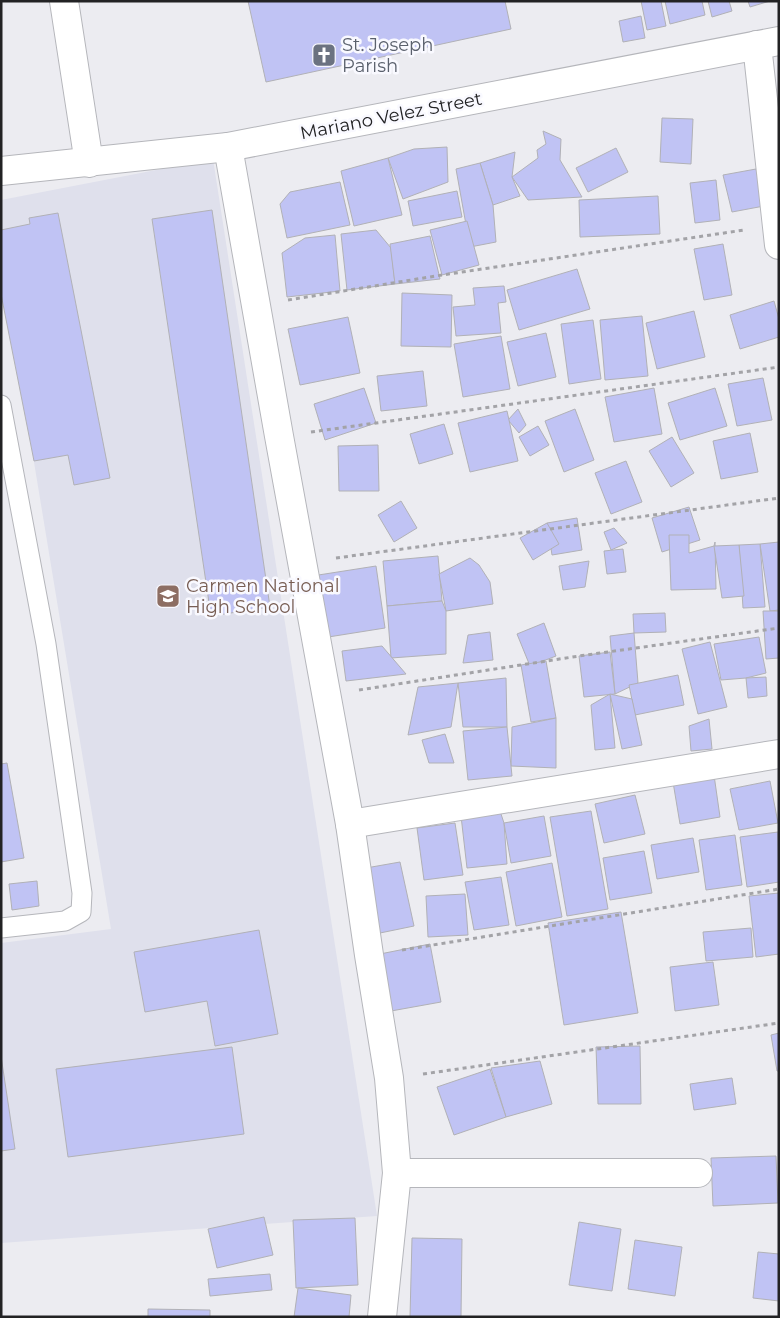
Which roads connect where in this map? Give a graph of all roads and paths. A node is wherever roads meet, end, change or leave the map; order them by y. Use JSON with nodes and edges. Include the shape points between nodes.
{"nodes":[{"id":1,"x":71,"y":3,"type":"edge"},
{"id":2,"x":768,"y":43,"type":"edge"},
{"id":3,"x":228,"y":147,"type":"junction"},
{"id":4,"x":89,"y":163,"type":"junction"},
{"id":5,"x":1,"y":171,"type":"edge"},
{"id":6,"x":778,"y":235,"type":"edge"},
{"id":7,"x":255,"y":306,"type":"junction"},
{"id":8,"x":779,"y":367,"type":"edge"},
{"id":9,"x":1,"y":405,"type":"edge"},
{"id":10,"x":279,"y":436,"type":"junction"},
{"id":11,"x":779,"y":498,"type":"edge"},
{"id":12,"x":303,"y":562,"type":"junction"},
{"id":13,"x":779,"y":628,"type":"edge"},
{"id":14,"x":328,"y":694,"type":"junction"},
{"id":15,"x":779,"y":754,"type":"edge"},
{"id":16,"x":350,"y":824,"type":"junction"},
{"id":17,"x":779,"y":889,"type":"edge"},
{"id":18,"x":1,"y":928,"type":"edge"},
{"id":19,"x":369,"y":955,"type":"junction"},
{"id":20,"x":779,"y":1023,"type":"edge"},
{"id":21,"x":389,"y":1078,"type":"junction"},
{"id":22,"x":397,"y":1172,"type":"junction"},
{"id":23,"x":698,"y":1173,"type":"dead end"},
{"id":24,"x":382,"y":1317,"type":"edge"}],
"edges":[{"from":1,"to":4,"type":"street"},
{"from":2,"to":3,"type":"street","name":"Mariano Velez Street"},
{"from":2,"to":6,"type":"street"},
{"from":3,"to":4,"type":"street","name":"Mariano Velez Street"},
{"from":3,"to":7,"type":"street"},
{"from":4,"to":5,"type":"street","name":"Mariano Velez Street"},
{"from":6,"to":7,"type":"path","via":[[442,275]]},
{"from":7,"to":10,"type":"street"},
{"from":8,"to":10,"type":"path"},
{"from":9,"to":18,"type":"lane","via":[[46,644],[82,893],[81,912],[65,921]]},
{"from":10,"to":12,"type":"street"},
{"from":11,"to":12,"type":"path"},
{"from":12,"to":14,"type":"street"},
{"from":13,"to":14,"type":"path"},
{"from":14,"to":16,"type":"street"},
{"from":15,"to":16,"type":"street"},
{"from":16,"to":19,"type":"street"},
{"from":17,"to":19,"type":"path"},
{"from":19,"to":21,"type":"street"},
{"from":20,"to":21,"type":"path"},
{"from":21,"to":22,"type":"street"},
{"from":22,"to":23,"type":"street"},
{"from":22,"to":24,"type":"street"}]}
